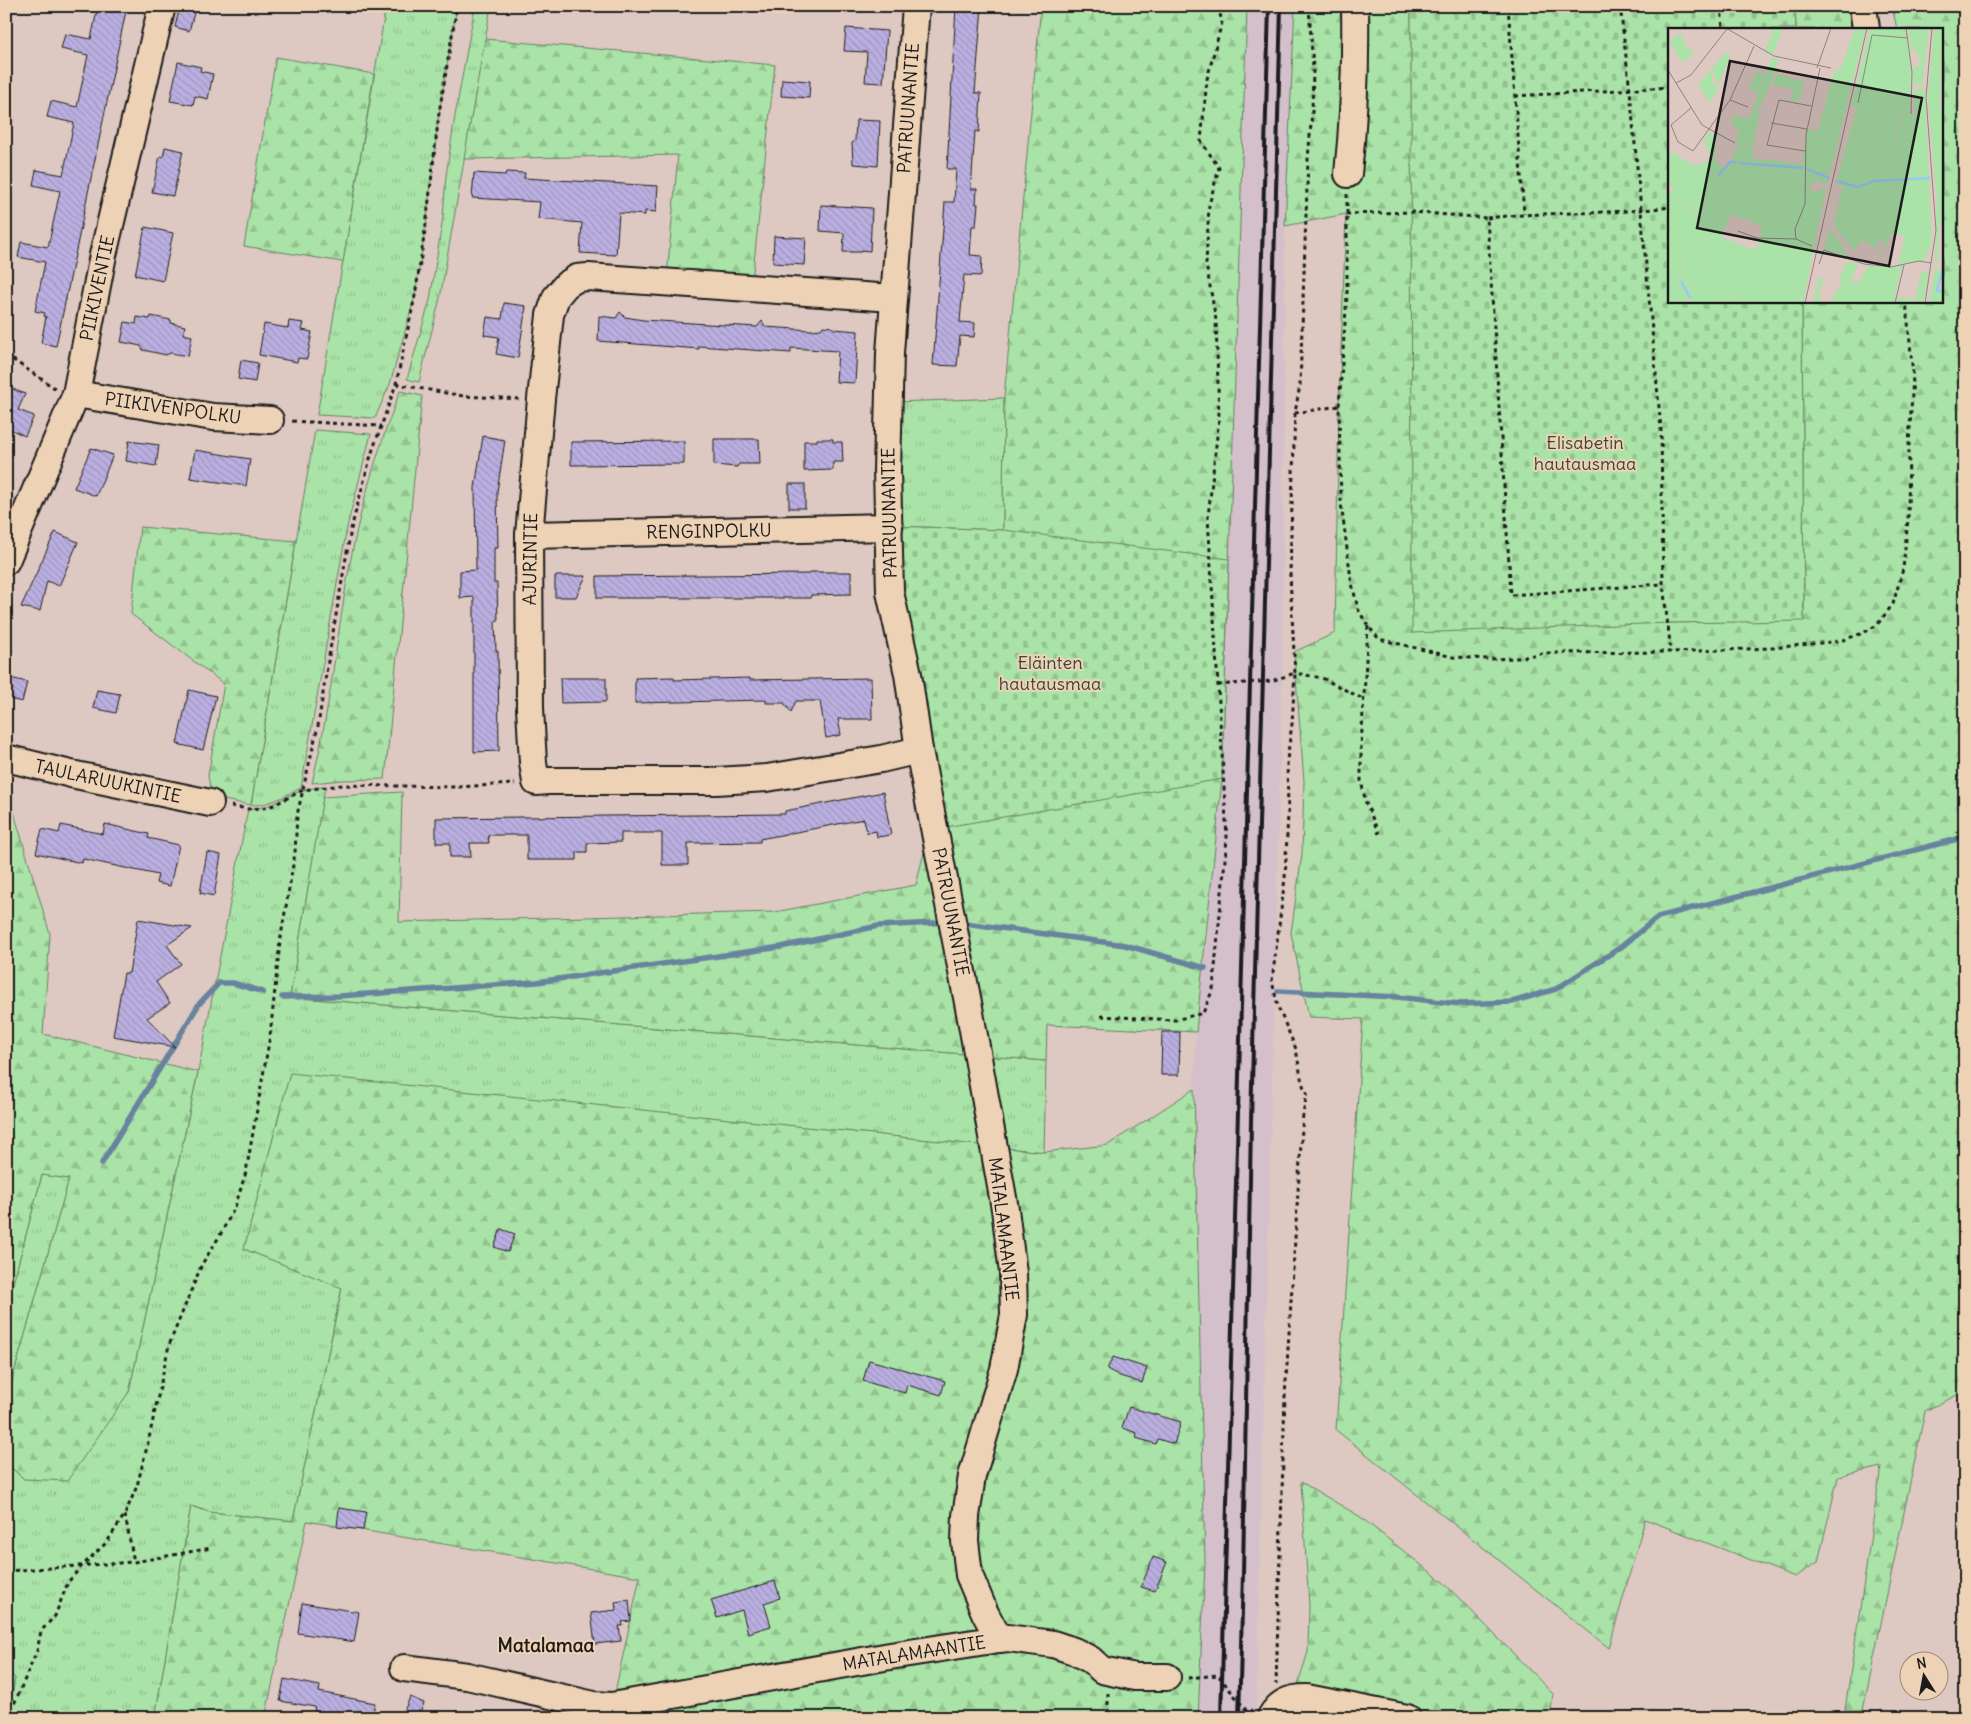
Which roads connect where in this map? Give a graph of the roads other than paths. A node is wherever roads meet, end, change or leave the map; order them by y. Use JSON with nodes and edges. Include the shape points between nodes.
{"nodes":[{"id":1,"x":162,"y":6,"type":"edge"},
{"id":2,"x":916,"y":6,"type":"edge"},
{"id":3,"x":1355,"y":6,"type":"edge"},
{"id":4,"x":1863,"y":6,"type":"edge"},
{"id":5,"x":1866,"y":28,"type":"edge"},
{"id":6,"x":1348,"y":174,"type":"road end"},
{"id":7,"x":893,"y":298,"type":"junction"},
{"id":8,"x":76,"y":394,"type":"junction"},
{"id":9,"x":270,"y":420,"type":"road end"},
{"id":10,"x":889,"y":527,"type":"junction"},
{"id":11,"x":529,"y":535,"type":"junction"},
{"id":12,"x":6,"y":561,"type":"edge"},
{"id":13,"x":919,"y":750,"type":"junction"},
{"id":14,"x":6,"y":758,"type":"edge"},
{"id":15,"x":210,"y":802,"type":"road end"},
{"id":16,"x":970,"y":1013,"type":"joint"},
{"id":17,"x":999,"y":1639,"type":"junction"},
{"id":18,"x":404,"y":1668,"type":"dead end"},
{"id":19,"x":1174,"y":1677,"type":"road end"},
{"id":20,"x":1275,"y":1710,"type":"edge"},
{"id":21,"x":1407,"y":1718,"type":"edge"}],
"edges":[{"from":1,"to":8,"type":"street","name":"PIIKIVENTIE","via":[[103,255]]},
{"from":2,"to":7,"type":"street","name":"PATRUUNANTIE"},
{"from":3,"to":6,"type":"street","via":[[1354,123]]},
{"from":4,"to":5,"type":"street"},
{"from":7,"to":10,"type":"street","name":"PATRUUNANTIE","via":[[887,470]]},
{"from":7,"to":11,"type":"street","name":"AJURINTIE","via":[[588,277],[577,278],[566,285],[556,297],[550,315]]},
{"from":8,"to":9,"type":"street","name":"PIIKIVENPOLKU","via":[[213,417]]},
{"from":8,"to":12,"type":"street","name":"PIIKIVENTIE"},
{"from":10,"to":11,"type":"street","name":"RENGINPOLKU"},
{"from":10,"to":13,"type":"street","name":"PATRUUNANTIE","via":[[890,592],[908,674]]},
{"from":11,"to":13,"type":"street","name":"AJURINTIE","via":[[530,708],[536,782],[767,778]]},
{"from":13,"to":16,"type":"street","name":"PATRUUNANTIE"},
{"from":14,"to":15,"type":"street","name":"TAULARUUKINTIE"},
{"from":16,"to":17,"type":"street","name":"MATALAMAANTIE","via":[[1005,1209],[1013,1273],[1014,1315],[1004,1368],[972,1476],[965,1541],[970,1575]]},
{"from":17,"to":18,"type":"street","name":"MATALAMAANTIE","via":[[612,1706],[594,1705],[467,1676]]},
{"from":17,"to":19,"type":"street","via":[[1053,1644],[1091,1660],[1102,1670],[1135,1677]]},
{"from":20,"to":21,"type":"street","via":[[1294,1698],[1307,1698]]}]}
